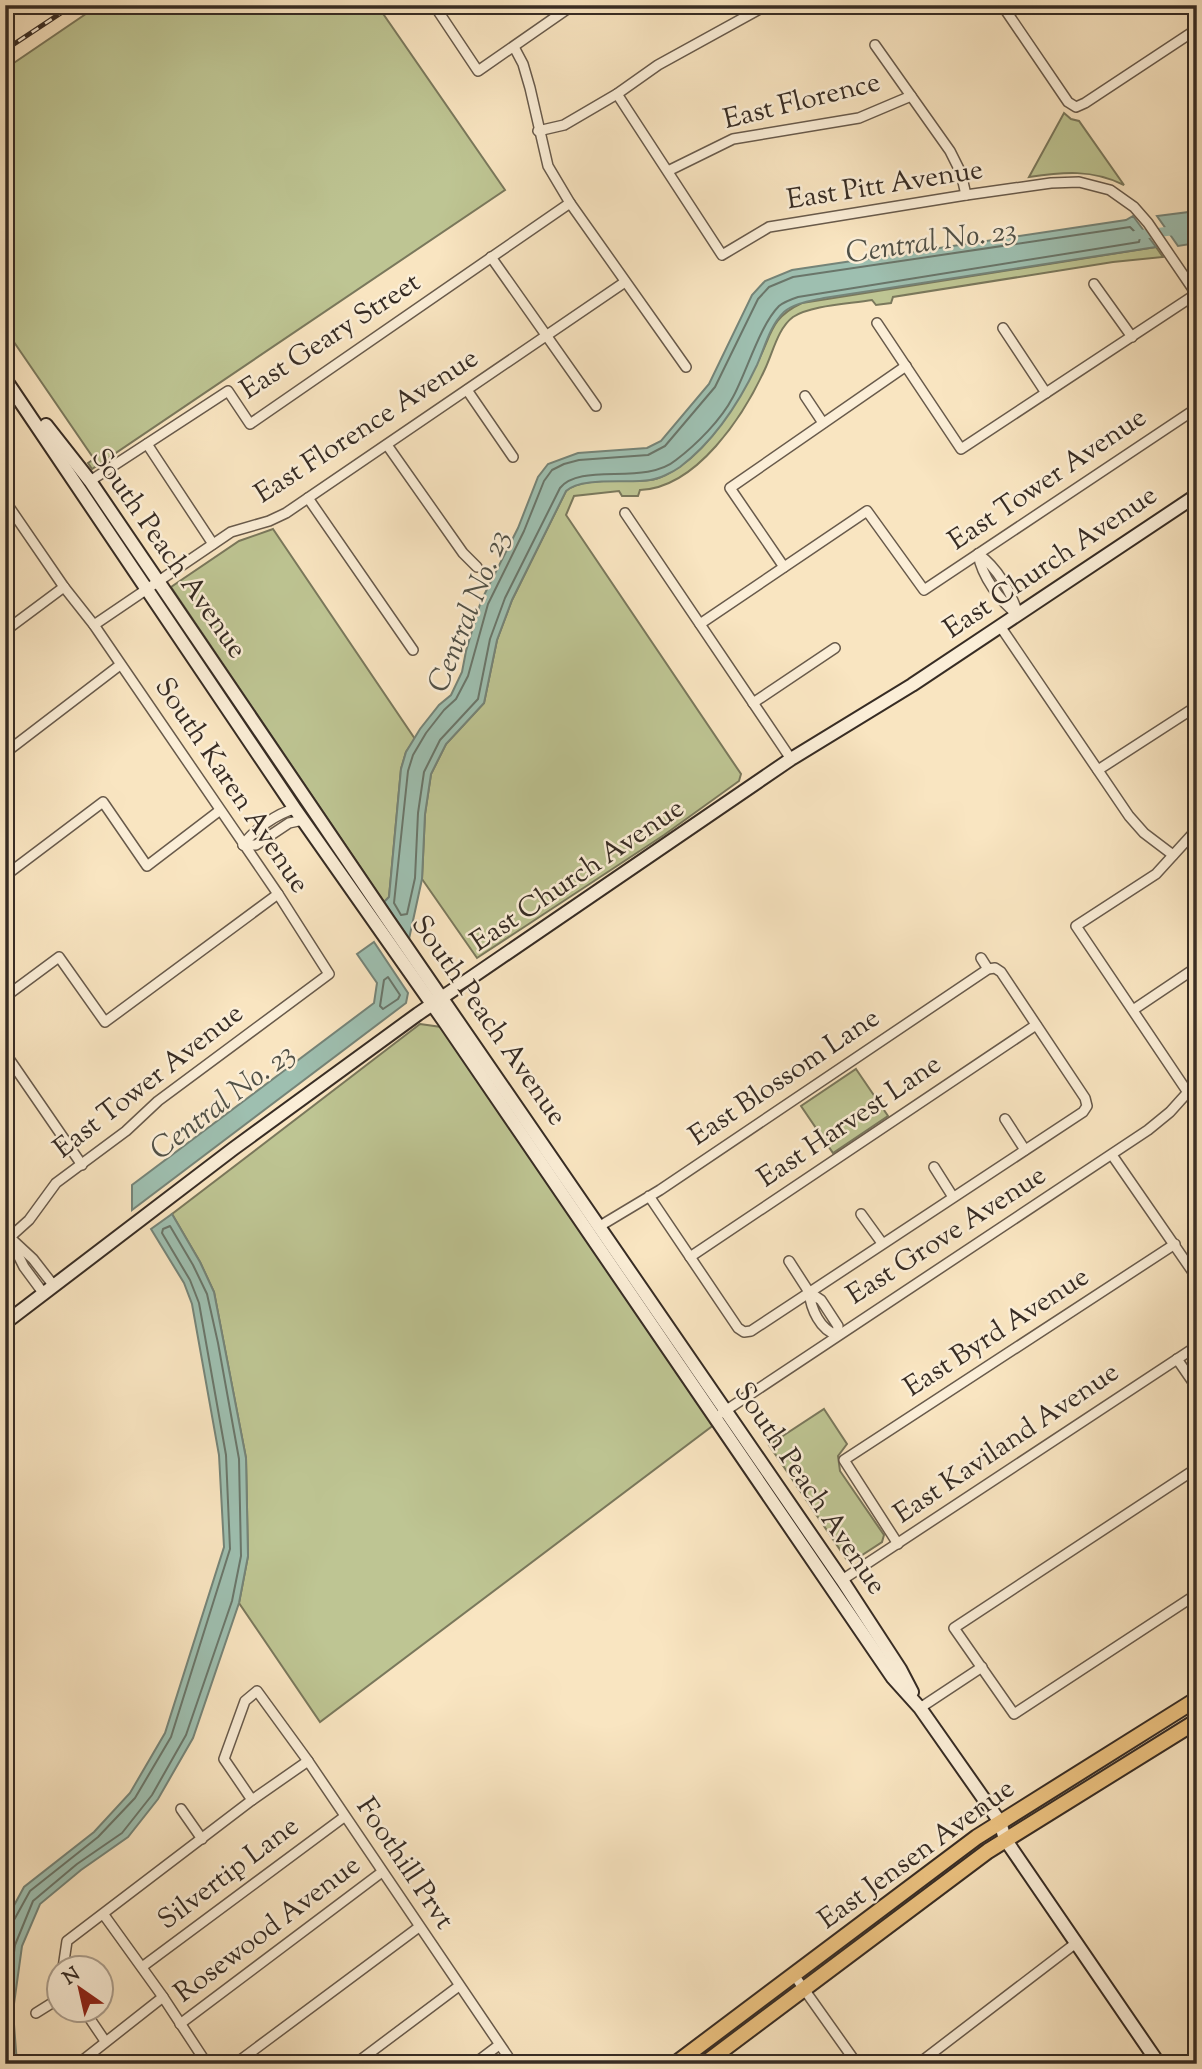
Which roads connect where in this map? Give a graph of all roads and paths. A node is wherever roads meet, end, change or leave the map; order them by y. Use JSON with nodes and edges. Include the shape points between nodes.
{"nodes":[{"id":1,"x":434,"y":5,"type":"edge"},
{"id":2,"x":573,"y":5,"type":"edge"},
{"id":3,"x":767,"y":5,"type":"edge"},
{"id":4,"x":1002,"y":5,"type":"edge"},
{"id":5,"x":1197,"y":29,"type":"edge"},
{"id":6,"x":875,"y":45,"type":"dead end"},
{"id":7,"x":514,"y":47,"type":"junction"},
{"id":8,"x":617,"y":94,"type":"junction"},
{"id":9,"x":911,"y":96,"type":"junction"},
{"id":10,"x":538,"y":131,"type":"junction"},
{"id":11,"x":668,"y":172,"type":"junction"},
{"id":12,"x":966,"y":195,"type":"junction"},
{"id":13,"x":570,"y":204,"type":"junction"},
{"id":14,"x":491,"y":257,"type":"junction"},
{"id":15,"x":625,"y":282,"type":"junction"},
{"id":16,"x":1094,"y":284,"type":"dead end"},
{"id":17,"x":1196,"y":295,"type":"edge"},
{"id":18,"x":877,"y":323,"type":"dead end"},
{"id":19,"x":1003,"y":328,"type":"dead end"},
{"id":20,"x":546,"y":336,"type":"junction"},
{"id":21,"x":1132,"y":337,"type":"junction"},
{"id":22,"x":906,"y":366,"type":"junction"},
{"id":23,"x":686,"y":367,"type":"dead end"},
{"id":24,"x":5,"y":370,"type":"edge"},
{"id":25,"x":5,"y":379,"type":"edge"},
{"id":26,"x":467,"y":390,"type":"junction"},
{"id":27,"x":1046,"y":393,"type":"junction"},
{"id":28,"x":805,"y":396,"type":"dead end"},
{"id":29,"x":596,"y":405,"type":"dead end"},
{"id":30,"x":1197,"y":408,"type":"edge"},
{"id":31,"x":823,"y":423,"type":"junction"},
{"id":32,"x":147,"y":444,"type":"junction"},
{"id":33,"x":387,"y":445,"type":"junction"},
{"id":34,"x":513,"y":457,"type":"dead end"},
{"id":35,"x":90,"y":481,"type":"junction"},
{"id":36,"x":1197,"y":495,"type":"edge"},
{"id":37,"x":308,"y":498,"type":"junction"},
{"id":38,"x":5,"y":500,"type":"edge"},
{"id":39,"x":625,"y":513,"type":"dead end"},
{"id":40,"x":213,"y":544,"type":"junction"},
{"id":41,"x":978,"y":554,"type":"junction"},
{"id":42,"x":477,"y":567,"type":"dead end"},
{"id":43,"x":784,"y":567,"type":"junction"},
{"id":44,"x":153,"y":584,"type":"junction"},
{"id":45,"x":64,"y":587,"type":"junction"},
{"id":46,"x":1018,"y":615,"type":"junction"},
{"id":47,"x":700,"y":624,"type":"junction"},
{"id":48,"x":94,"y":625,"type":"junction"},
{"id":49,"x":1000,"y":626,"type":"junction"},
{"id":50,"x":5,"y":631,"type":"edge"},
{"id":51,"x":835,"y":648,"type":"dead end"},
{"id":52,"x":413,"y":650,"type":"dead end"},
{"id":53,"x":120,"y":665,"type":"junction"},
{"id":54,"x":753,"y":702,"type":"junction"},
{"id":55,"x":1197,"y":706,"type":"edge"},
{"id":56,"x":5,"y":753,"type":"edge"},
{"id":57,"x":791,"y":759,"type":"junction"},
{"id":58,"x":1098,"y":770,"type":"junction"},
{"id":59,"x":219,"y":811,"type":"junction"},
{"id":60,"x":299,"y":815,"type":"junction"},
{"id":61,"x":1197,"y":828,"type":"edge"},
{"id":62,"x":243,"y":845,"type":"junction"},
{"id":63,"x":1173,"y":855,"type":"junction"},
{"id":64,"x":356,"y":874,"type":"junction"},
{"id":65,"x":5,"y":876,"type":"edge"},
{"id":66,"x":278,"y":894,"type":"junction"},
{"id":67,"x":981,"y":958,"type":"dead end"},
{"id":68,"x":1197,"y":967,"type":"edge"},
{"id":69,"x":992,"y":969,"type":"junction"},
{"id":70,"x":329,"y":974,"type":"joint"},
{"id":71,"x":5,"y":997,"type":"edge"},
{"id":72,"x":437,"y":1001,"type":"junction"},
{"id":73,"x":1133,"y":1010,"type":"junction"},
{"id":74,"x":1037,"y":1025,"type":"junction"},
{"id":75,"x":5,"y":1053,"type":"edge"},
{"id":76,"x":1197,"y":1082,"type":"edge"},
{"id":77,"x":1188,"y":1093,"type":"junction"},
{"id":78,"x":1197,"y":1106,"type":"edge"},
{"id":79,"x":506,"y":1112,"type":"junction"},
{"id":80,"x":1005,"y":1119,"type":"dead end"},
{"id":81,"x":1025,"y":1150,"type":"junction"},
{"id":82,"x":1111,"y":1155,"type":"junction"},
{"id":83,"x":82,"y":1165,"type":"junction"},
{"id":84,"x":934,"y":1167,"type":"dead end"},
{"id":85,"x":572,"y":1186,"type":"junction"},
{"id":86,"x":649,"y":1196,"type":"junction"},
{"id":87,"x":953,"y":1197,"type":"junction"},
{"id":88,"x":861,"y":1214,"type":"dead end"},
{"id":89,"x":600,"y":1227,"type":"junction"},
{"id":90,"x":7,"y":1236,"type":"edge"},
{"id":91,"x":882,"y":1244,"type":"junction"},
{"id":92,"x":1175,"y":1244,"type":"junction"},
{"id":93,"x":690,"y":1258,"type":"junction"},
{"id":94,"x":789,"y":1261,"type":"dead end"},
{"id":95,"x":1197,"y":1278,"type":"edge"},
{"id":96,"x":49,"y":1290,"type":"junction"},
{"id":97,"x":809,"y":1292,"type":"junction"},
{"id":98,"x":830,"y":1314,"type":"junction"},
{"id":99,"x":820,"y":1320,"type":"junction"},
{"id":100,"x":5,"y":1323,"type":"edge"},
{"id":101,"x":837,"y":1335,"type":"junction"},
{"id":102,"x":1197,"y":1346,"type":"edge"},
{"id":103,"x":1177,"y":1359,"type":"junction"},
{"id":104,"x":1197,"y":1388,"type":"edge"},
{"id":105,"x":721,"y":1414,"type":"junction"},
{"id":106,"x":1197,"y":1468,"type":"edge"},
{"id":107,"x":898,"y":1544,"type":"junction"},
{"id":108,"x":842,"y":1580,"type":"junction"},
{"id":109,"x":1197,"y":1594,"type":"edge"},
{"id":110,"x":982,"y":1667,"type":"junction"},
{"id":111,"x":1197,"y":1699,"type":"edge"},
{"id":112,"x":920,"y":1708,"type":"junction"},
{"id":113,"x":1197,"y":1721,"type":"edge"},
{"id":114,"x":308,"y":1761,"type":"junction"},
{"id":115,"x":252,"y":1800,"type":"junction"},
{"id":116,"x":180,"y":1809,"type":"dead end"},
{"id":117,"x":344,"y":1817,"type":"junction"},
{"id":118,"x":1000,"y":1822,"type":"junction"},
{"id":119,"x":202,"y":1839,"type":"junction"},
{"id":120,"x":1005,"y":1839,"type":"junction"},
{"id":121,"x":382,"y":1872,"type":"junction"},
{"id":122,"x":104,"y":1915,"type":"junction"},
{"id":123,"x":419,"y":1927,"type":"junction"},
{"id":124,"x":1076,"y":1943,"type":"junction"},
{"id":125,"x":65,"y":1954,"type":"edge"},
{"id":126,"x":142,"y":1967,"type":"junction"},
{"id":127,"x":794,"y":1975,"type":"junction"},
{"id":128,"x":459,"y":1986,"type":"junction"},
{"id":129,"x":804,"y":1988,"type":"junction"},
{"id":130,"x":163,"y":1997,"type":"junction"},
{"id":131,"x":46,"y":2007,"type":"edge"},
{"id":132,"x":36,"y":2013,"type":"dead end"},
{"id":133,"x":93,"y":2024,"type":"edge"},
{"id":134,"x":180,"y":2024,"type":"junction"},
{"id":135,"x":105,"y":2041,"type":"junction"},
{"id":136,"x":499,"y":2045,"type":"junction"},
{"id":137,"x":78,"y":2064,"type":"edge"},
{"id":138,"x":207,"y":2064,"type":"edge"},
{"id":139,"x":236,"y":2064,"type":"edge"},
{"id":140,"x":355,"y":2064,"type":"edge"},
{"id":141,"x":474,"y":2064,"type":"edge"},
{"id":142,"x":513,"y":2064,"type":"edge"},
{"id":143,"x":675,"y":2064,"type":"edge"},
{"id":144,"x":704,"y":2064,"type":"edge"},
{"id":145,"x":857,"y":2064,"type":"edge"},
{"id":146,"x":918,"y":2064,"type":"edge"},
{"id":147,"x":1159,"y":2064,"type":"edge"}],
"edges":[{"from":1,"to":7,"type":"street","via":[[478,71]]},
{"from":2,"to":7,"type":"street"},
{"from":3,"to":8,"type":"street","via":[[658,65]]},
{"from":4,"to":5,"type":"street","via":[[1068,102],[1076,107]]},
{"from":6,"to":9,"type":"street"},
{"from":7,"to":10,"type":"street","via":[[523,64]]},
{"from":8,"to":10,"type":"street","via":[[564,125]]},
{"from":8,"to":11,"type":"street"},
{"from":9,"to":11,"type":"street","name":"East Florence","via":[[859,118],[733,139]]},
{"from":9,"to":12,"type":"street","via":[[956,162]]},
{"from":10,"to":13,"type":"street","via":[[548,166]]},
{"from":11,"to":12,"type":"street","name":"East Pitt Avenue","via":[[722,255],[769,227]]},
{"from":12,"to":17,"type":"street","name":"East Pitt Avenue","via":[[1062,182],[1110,190],[1148,223]]},
{"from":13,"to":14,"type":"street","name":"East Geary Street"},
{"from":13,"to":15,"type":"street"},
{"from":14,"to":20,"type":"street"},
{"from":14,"to":32,"type":"street","name":"East Geary Street","via":[[250,424],[228,391]]},
{"from":15,"to":20,"type":"street","name":"East Florence Avenue"},
{"from":15,"to":23,"type":"street"},
{"from":16,"to":21,"type":"street"},
{"from":17,"to":21,"type":"street"},
{"from":18,"to":22,"type":"street"},
{"from":19,"to":27,"type":"street"},
{"from":20,"to":26,"type":"street","name":"East Florence Avenue"},
{"from":20,"to":29,"type":"street"},
{"from":21,"to":27,"type":"street"},
{"from":22,"to":27,"type":"street","via":[[961,449]]},
{"from":22,"to":31,"type":"street"},
{"from":24,"to":35,"type":"street","name":"South Peach Avenue"},
{"from":25,"to":44,"type":"street","name":"South Peach Avenue"},
{"from":26,"to":33,"type":"street","name":"East Florence Avenue"},
{"from":26,"to":34,"type":"street"},
{"from":28,"to":31,"type":"street"},
{"from":30,"to":41,"type":"street","name":"East Tower Avenue"},
{"from":31,"to":43,"type":"street","via":[[730,488]]},
{"from":32,"to":35,"type":"street","name":"East Geary Street"},
{"from":32,"to":40,"type":"street"},
{"from":33,"to":37,"type":"street","name":"East Florence Avenue"},
{"from":33,"to":42,"type":"street"},
{"from":35,"to":44,"type":"street","name":"South Peach Avenue"},
{"from":36,"to":46,"type":"street","name":"East Church Avenue"},
{"from":37,"to":40,"type":"street","name":"East Florence Avenue","via":[[269,522],[231,532]]},
{"from":37,"to":52,"type":"street"},
{"from":38,"to":45,"type":"street","name":"South Karen Avenue"},
{"from":39,"to":47,"type":"street"},
{"from":40,"to":44,"type":"street","name":"East Florence Avenue"},
{"from":41,"to":43,"type":"street","name":"East Tower Avenue","via":[[924,590],[867,511]]},
{"from":41,"to":46,"type":"street","via":[[980,567],[1006,606]]},
{"from":43,"to":47,"type":"street"},
{"from":44,"to":48,"type":"street","name":"East Florence Avenue"},
{"from":44,"to":60,"type":"street","name":"South Peach Avenue"},
{"from":44,"to":64,"type":"street","name":"South Peach Avenue"},
{"from":45,"to":48,"type":"street","name":"South Karen Avenue"},
{"from":45,"to":50,"type":"street"},
{"from":46,"to":49,"type":"street","name":"East Church Avenue"},
{"from":47,"to":54,"type":"street"},
{"from":48,"to":53,"type":"street","name":"South Karen Avenue"},
{"from":49,"to":57,"type":"street","name":"East Church Avenue"},
{"from":49,"to":58,"type":"street"},
{"from":51,"to":54,"type":"street"},
{"from":53,"to":56,"type":"street"},
{"from":53,"to":59,"type":"street","name":"South Karen Avenue"},
{"from":54,"to":57,"type":"street"},
{"from":55,"to":58,"type":"street"},
{"from":57,"to":72,"type":"street","name":"East Church Avenue"},
{"from":58,"to":63,"type":"street","via":[[1136,825]]},
{"from":59,"to":62,"type":"street","name":"South Karen Avenue"},
{"from":59,"to":65,"type":"street","via":[[147,866],[103,803]]},
{"from":60,"to":62,"type":"street","via":[[283,813]]},
{"from":60,"to":64,"type":"street","via":[[308,812]]},
{"from":60,"to":72,"type":"street","name":"South Peach Avenue","via":[[384,936]]},
{"from":61,"to":63,"type":"street"},
{"from":62,"to":66,"type":"street","name":"South Karen Avenue"},
{"from":63,"to":73,"type":"street","via":[[1157,874],[1076,926]]},
{"from":64,"to":72,"type":"street","name":"South Peach Avenue"},
{"from":66,"to":70,"type":"street","name":"South Karen Avenue"},
{"from":66,"to":71,"type":"street","via":[[105,1022],[59,957]]},
{"from":67,"to":69,"type":"street"},
{"from":68,"to":73,"type":"street"},
{"from":69,"to":74,"type":"street"},
{"from":69,"to":86,"type":"street","name":"East Blossom Lane"},
{"from":70,"to":83,"type":"street","name":"East Tower Avenue","via":[[158,1101]]},
{"from":72,"to":79,"type":"street","name":"South Peach Avenue"},
{"from":72,"to":85,"type":"street","name":"South Peach Avenue"},
{"from":72,"to":96,"type":"street","name":"East Church Avenue"},
{"from":73,"to":77,"type":"street"},
{"from":74,"to":81,"type":"street","via":[[1087,1106]]},
{"from":74,"to":93,"type":"street","name":"East Harvest Lane"},
{"from":75,"to":83,"type":"street"},
{"from":76,"to":77,"type":"street","name":"East Grove Avenue"},
{"from":77,"to":78,"type":"street"},
{"from":77,"to":82,"type":"street","name":"East Grove Avenue","via":[[1148,1130]]},
{"from":79,"to":85,"type":"street","via":[[561,1183]]},
{"from":79,"to":105,"type":"street","name":"South Peach Avenue"},
{"from":80,"to":81,"type":"street"},
{"from":81,"to":87,"type":"street"},
{"from":82,"to":92,"type":"street"},
{"from":82,"to":101,"type":"street","name":"East Grove Avenue"},
{"from":83,"to":90,"type":"street","name":"East Tower Avenue","via":[[56,1183],[29,1220]]},
{"from":84,"to":87,"type":"street"},
{"from":85,"to":89,"type":"street","name":"South Peach Avenue"},
{"from":86,"to":89,"type":"street","name":"East Blossom Lane"},
{"from":86,"to":93,"type":"street"},
{"from":87,"to":91,"type":"street"},
{"from":88,"to":91,"type":"street"},
{"from":89,"to":105,"type":"street","name":"South Peach Avenue"},
{"from":90,"to":96,"type":"street","via":[[24,1267]]},
{"from":91,"to":97,"type":"street"},
{"from":92,"to":95,"type":"street"},
{"from":92,"to":107,"type":"street","name":"East Byrd Avenue","via":[[845,1460]]},
{"from":93,"to":97,"type":"street","via":[[744,1332]]},
{"from":94,"to":97,"type":"street"},
{"from":96,"to":100,"type":"street","name":"East Church Avenue"},
{"from":97,"to":98,"type":"street"},
{"from":97,"to":99,"type":"street","via":[[811,1307]]},
{"from":98,"to":99,"type":"street","via":[[822,1314]]},
{"from":98,"to":101,"type":"street","via":[[838,1326]]},
{"from":99,"to":101,"type":"street","via":[[828,1332]]},
{"from":101,"to":105,"type":"street","name":"East Grove Avenue"},
{"from":102,"to":103,"type":"street","name":"East Kaviland Avenue"},
{"from":103,"to":104,"type":"street"},
{"from":103,"to":107,"type":"street","name":"East Kaviland Avenue"},
{"from":105,"to":108,"type":"street","name":"South Peach Avenue"},
{"from":105,"to":112,"type":"street","name":"South Peach Avenue","via":[[893,1678]]},
{"from":106,"to":110,"type":"street","via":[[954,1628]]},
{"from":107,"to":108,"type":"street","name":"East Kaviland Avenue"},
{"from":108,"to":112,"type":"street","name":"South Peach Avenue"},
{"from":109,"to":110,"type":"street","via":[[1014,1714]]},
{"from":110,"to":112,"type":"street"},
{"from":111,"to":118,"type":"main road","name":"East Jensen Avenue"},
{"from":112,"to":118,"type":"street","name":"South Peach Avenue"},
{"from":113,"to":120,"type":"main road","name":"East Jensen Avenue"},
{"from":114,"to":115,"type":"street"},
{"from":114,"to":115,"type":"street","name":"Foothill Prvt","via":[[257,1691],[245,1701],[225,1759]]},
{"from":114,"to":117,"type":"street","name":"Foothill Prvt"},
{"from":115,"to":119,"type":"street"},
{"from":116,"to":119,"type":"street"},
{"from":117,"to":121,"type":"street","name":"Foothill Prvt"},
{"from":117,"to":126,"type":"street","name":"Silvertip Lane"},
{"from":118,"to":120,"type":"street","name":"South Peach Avenue"},
{"from":118,"to":127,"type":"main road","name":"East Jensen Avenue"},
{"from":119,"to":122,"type":"street"},
{"from":120,"to":124,"type":"street","name":"South Peach Avenue"},
{"from":120,"to":129,"type":"main road","name":"East Jensen Avenue"},
{"from":121,"to":123,"type":"street","name":"Foothill Prvt"},
{"from":121,"to":134,"type":"street","name":"Rosewood Avenue"},
{"from":122,"to":125,"type":"street","via":[[67,1941]]},
{"from":122,"to":126,"type":"street"},
{"from":123,"to":128,"type":"street","name":"Foothill Prvt"},
{"from":123,"to":139,"type":"street"},
{"from":124,"to":146,"type":"street"},
{"from":124,"to":147,"type":"street","name":"South Peach Avenue"},
{"from":126,"to":130,"type":"street"},
{"from":127,"to":129,"type":"street"},
{"from":127,"to":143,"type":"main road","name":"East Jensen Avenue"},
{"from":128,"to":136,"type":"street","name":"Foothill Prvt"},
{"from":128,"to":140,"type":"street"},
{"from":129,"to":144,"type":"main road","name":"East Jensen Avenue"},
{"from":129,"to":145,"type":"street"},
{"from":130,"to":134,"type":"street"},
{"from":130,"to":135,"type":"street"},
{"from":131,"to":132,"type":"street"},
{"from":133,"to":135,"type":"street"},
{"from":134,"to":138,"type":"street"},
{"from":135,"to":137,"type":"street"},
{"from":136,"to":141,"type":"street"},
{"from":136,"to":142,"type":"street","name":"Foothill Prvt"}]}
